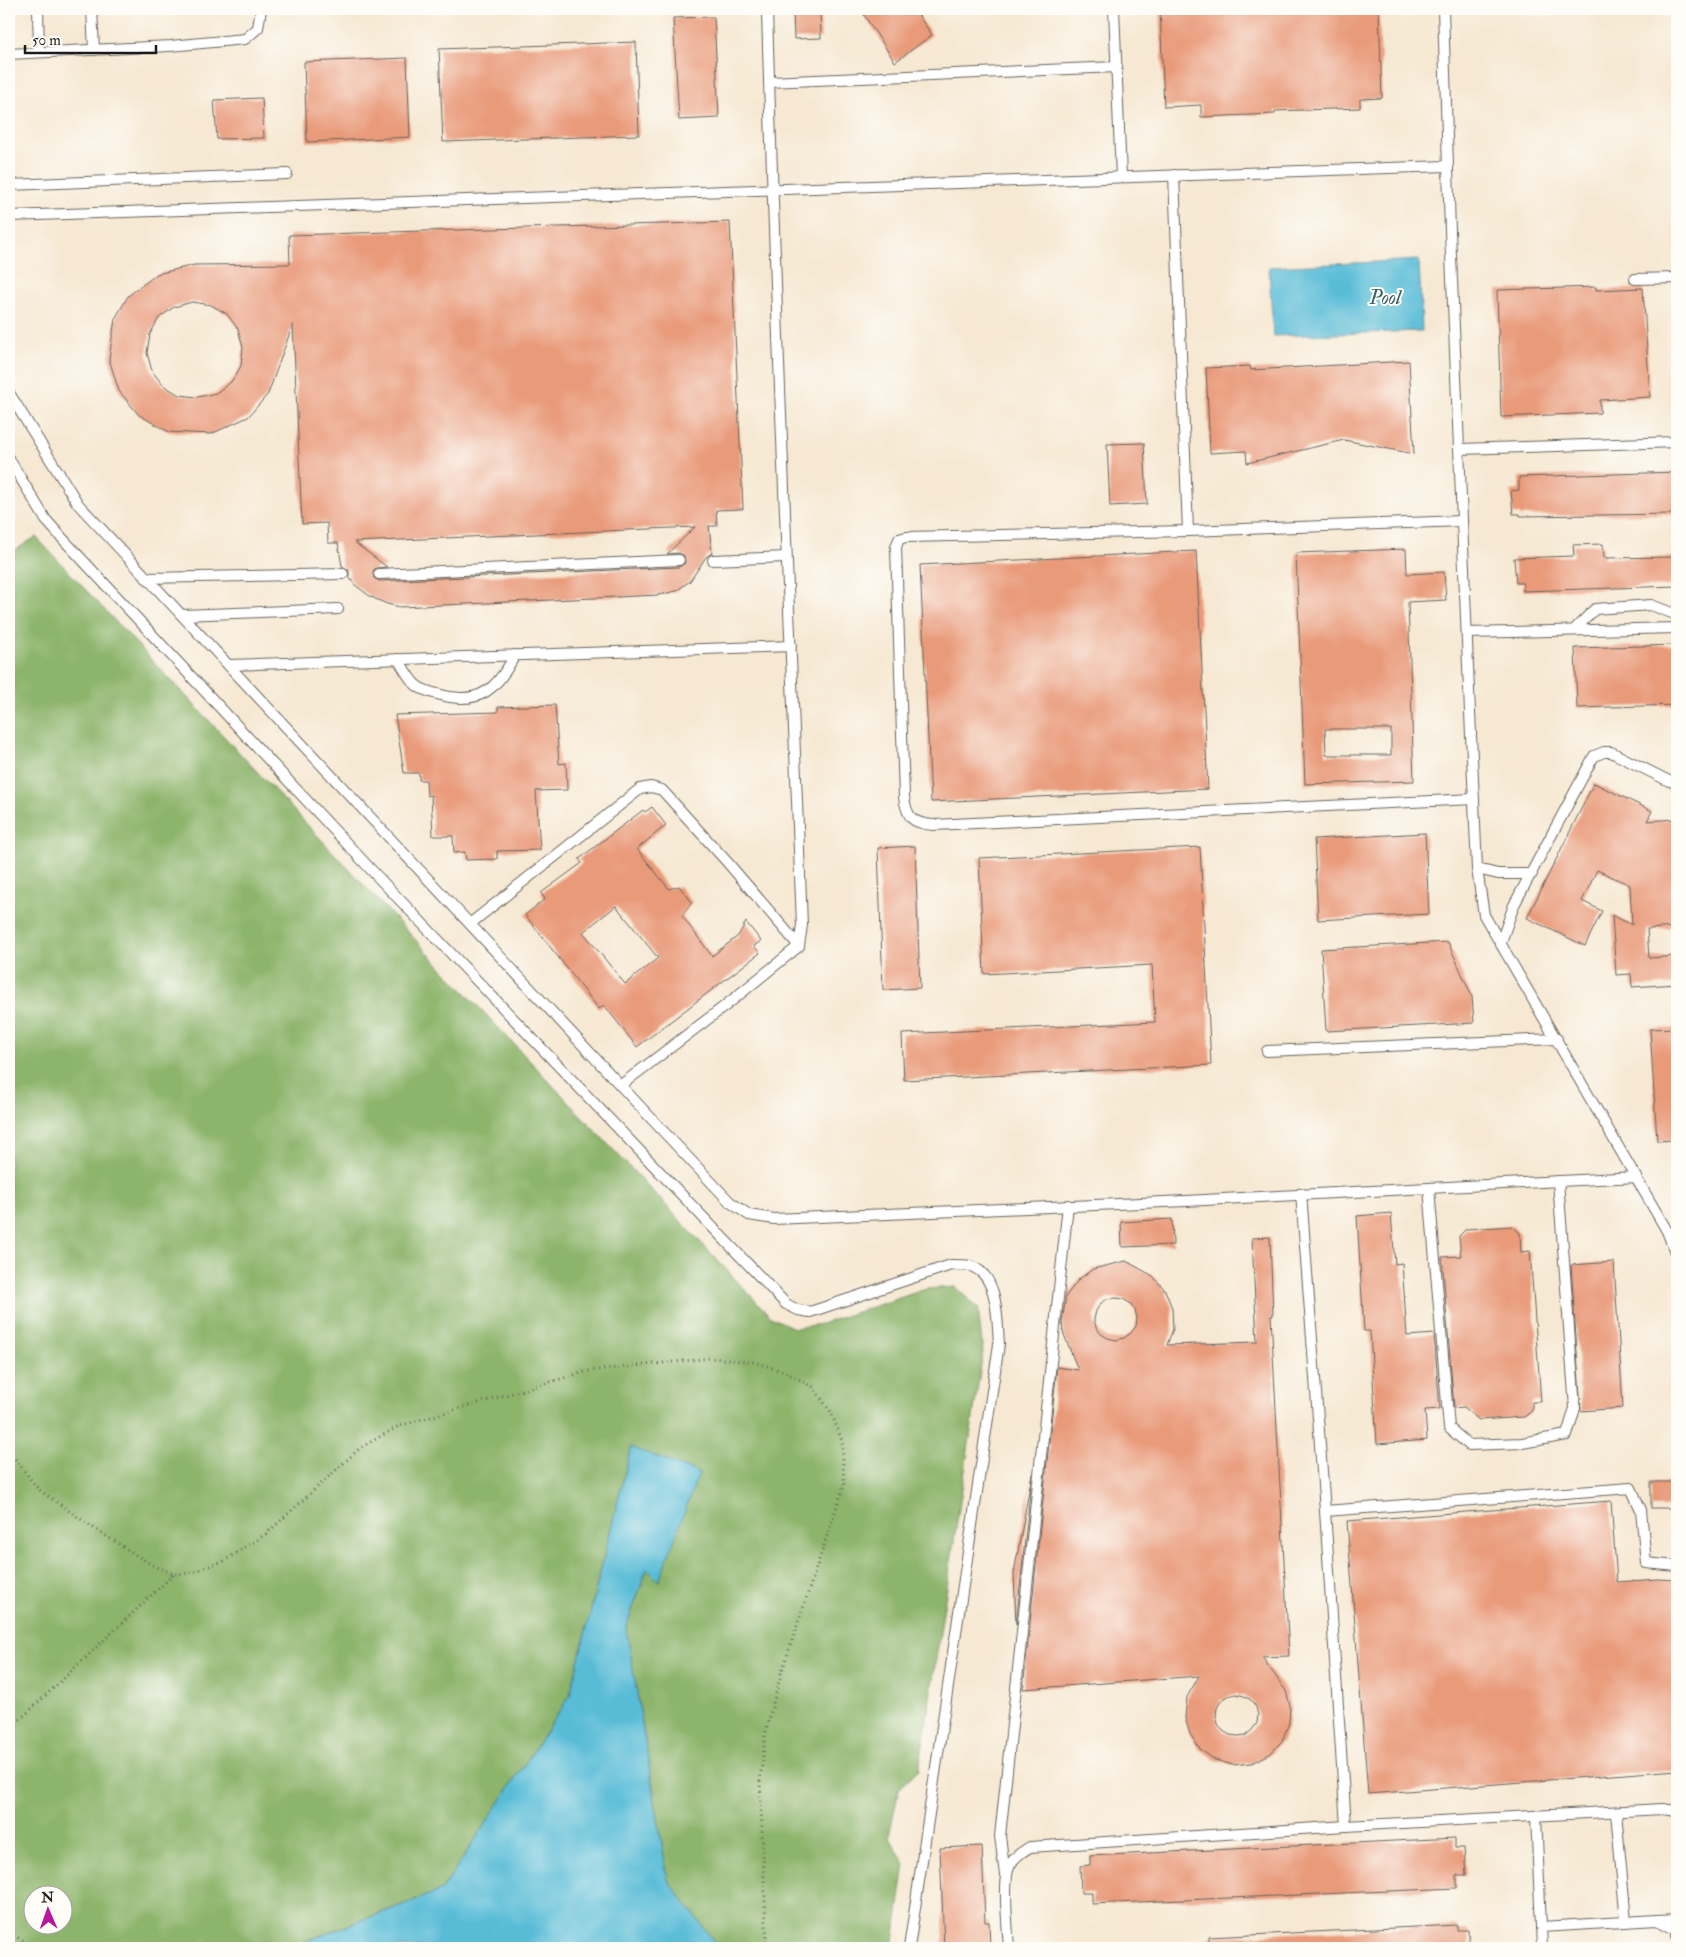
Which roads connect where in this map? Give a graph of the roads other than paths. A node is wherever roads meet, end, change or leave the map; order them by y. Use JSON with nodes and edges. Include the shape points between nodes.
{"nodes":[{"id":1,"x":38,"y":9,"type":"edge"},
{"id":2,"x":92,"y":9,"type":"edge"},
{"id":3,"x":261,"y":9,"type":"edge"},
{"id":4,"x":768,"y":9,"type":"edge"},
{"id":5,"x":1114,"y":9,"type":"edge"},
{"id":6,"x":1443,"y":9,"type":"edge"},
{"id":7,"x":94,"y":50,"type":"junction"},
{"id":8,"x":40,"y":52,"type":"junction"},
{"id":9,"x":9,"y":54,"type":"edge"},
{"id":10,"x":1117,"y":67,"type":"junction"},
{"id":11,"x":769,"y":82,"type":"junction"},
{"id":12,"x":1447,"y":166,"type":"junction"},
{"id":13,"x":287,"y":174,"type":"dead end"},
{"id":14,"x":1174,"y":175,"type":"junction"},
{"id":15,"x":1121,"y":177,"type":"junction"},
{"id":16,"x":9,"y":185,"type":"edge"},
{"id":17,"x":772,"y":189,"type":"junction"},
{"id":18,"x":9,"y":216,"type":"edge"},
{"id":19,"x":1677,"y":278,"type":"edge"},
{"id":20,"x":1635,"y":279,"type":"dead end"},
{"id":21,"x":9,"y":393,"type":"edge"},
{"id":22,"x":1677,"y":442,"type":"edge"},
{"id":23,"x":1460,"y":449,"type":"junction"},
{"id":24,"x":9,"y":459,"type":"edge"},
{"id":25,"x":1462,"y":522,"type":"junction"},
{"id":26,"x":1188,"y":531,"type":"junction"},
{"id":27,"x":786,"y":557,"type":"junction"},
{"id":28,"x":679,"y":560,"type":"dead end"},
{"id":29,"x":713,"y":560,"type":"dead end"},
{"id":30,"x":343,"y":574,"type":"dead end"},
{"id":31,"x":379,"y":574,"type":"dead end"},
{"id":32,"x":146,"y":578,"type":"junction"},
{"id":33,"x":338,"y":609,"type":"dead end"},
{"id":34,"x":182,"y":615,"type":"junction"},
{"id":35,"x":1677,"y":615,"type":"edge"},
{"id":36,"x":1677,"y":628,"type":"edge"},
{"id":37,"x":1574,"y":630,"type":"junction"},
{"id":38,"x":1466,"y":633,"type":"junction"},
{"id":39,"x":791,"y":646,"type":"junction"},
{"id":40,"x":515,"y":655,"type":"junction"},
{"id":41,"x":398,"y":659,"type":"junction"},
{"id":42,"x":229,"y":666,"type":"junction"},
{"id":43,"x":1677,"y":782,"type":"edge"},
{"id":44,"x":1474,"y":799,"type":"junction"},
{"id":45,"x":1477,"y":869,"type":"junction"},
{"id":46,"x":1532,"y":874,"type":"junction"},
{"id":47,"x":470,"y":923,"type":"junction"},
{"id":48,"x":1500,"y":942,"type":"junction"},
{"id":49,"x":799,"y":946,"type":"junction"},
{"id":50,"x":1557,"y":1039,"type":"junction"},
{"id":51,"x":1267,"y":1052,"type":"dead end"},
{"id":52,"x":621,"y":1085,"type":"junction"},
{"id":53,"x":1637,"y":1177,"type":"junction"},
{"id":54,"x":1558,"y":1181,"type":"junction"},
{"id":55,"x":1429,"y":1188,"type":"junction"},
{"id":56,"x":1301,"y":1194,"type":"junction"},
{"id":57,"x":1068,"y":1205,"type":"junction"},
{"id":58,"x":1677,"y":1257,"type":"edge"},
{"id":59,"x":1325,"y":1510,"type":"junction"},
{"id":60,"x":1677,"y":1566,"type":"edge"},
{"id":61,"x":1677,"y":1811,"type":"edge"},
{"id":62,"x":1616,"y":1812,"type":"junction"},
{"id":63,"x":1536,"y":1816,"type":"junction"},
{"id":64,"x":1346,"y":1826,"type":"junction"},
{"id":65,"x":1006,"y":1881,"type":"junction"},
{"id":66,"x":1677,"y":1918,"type":"edge"},
{"id":67,"x":1657,"y":1920,"type":"junction"},
{"id":68,"x":1626,"y":1922,"type":"junction"},
{"id":69,"x":1541,"y":1927,"type":"junction"},
{"id":70,"x":1677,"y":1936,"type":"edge"},
{"id":71,"x":909,"y":1948,"type":"edge"},
{"id":72,"x":1009,"y":1948,"type":"edge"},
{"id":73,"x":1542,"y":1948,"type":"edge"}],
"edges":[{"from":1,"to":8,"type":"lane"},
{"from":2,"to":7,"type":"lane"},
{"from":3,"to":7,"type":"lane","via":[[258,28],[245,39]]},
{"from":4,"to":11,"type":"lane"},
{"from":5,"to":10,"type":"lane"},
{"from":6,"to":12,"type":"lane"},
{"from":7,"to":8,"type":"lane"},
{"from":8,"to":9,"type":"lane"},
{"from":10,"to":11,"type":"lane"},
{"from":10,"to":15,"type":"lane"},
{"from":11,"to":17,"type":"lane"},
{"from":12,"to":14,"type":"lane"},
{"from":12,"to":23,"type":"lane"},
{"from":13,"to":16,"type":"lane"},
{"from":14,"to":15,"type":"lane"},
{"from":14,"to":26,"type":"lane"},
{"from":15,"to":17,"type":"lane"},
{"from":17,"to":18,"type":"lane"},
{"from":17,"to":27,"type":"lane"},
{"from":19,"to":20,"type":"lane"},
{"from":21,"to":32,"type":"lane","via":[[78,504]]},
{"from":22,"to":23,"type":"lane"},
{"from":23,"to":25,"type":"lane"},
{"from":24,"to":71,"type":"lane","via":[[46,520],[70,547],[376,875],[786,1304],[810,1312],[951,1265],[971,1266],[986,1275],[994,1296],[999,1344]]},
{"from":25,"to":26,"type":"lane"},
{"from":25,"to":38,"type":"lane"},
{"from":26,"to":44,"type":"lane","via":[[899,539],[896,547],[904,797],[909,816],[914,821],[933,825]]},
{"from":27,"to":29,"type":"lane"},
{"from":27,"to":39,"type":"lane"},
{"from":28,"to":31,"type":"lane"},
{"from":30,"to":32,"type":"lane"},
{"from":32,"to":34,"type":"lane"},
{"from":33,"to":34,"type":"lane"},
{"from":34,"to":42,"type":"lane"},
{"from":35,"to":37,"type":"lane","via":[[1651,605],[1595,609]]},
{"from":36,"to":37,"type":"lane"},
{"from":37,"to":38,"type":"lane"},
{"from":38,"to":44,"type":"lane"},
{"from":39,"to":40,"type":"lane"},
{"from":39,"to":49,"type":"lane","via":[[802,925]]},
{"from":40,"to":41,"type":"lane"},
{"from":40,"to":41,"type":"lane","via":[[496,684],[485,692],[460,698],[426,691],[415,685]]},
{"from":41,"to":42,"type":"lane"},
{"from":42,"to":47,"type":"lane"},
{"from":43,"to":46,"type":"lane","via":[[1611,752],[1594,756]]},
{"from":44,"to":45,"type":"lane"},
{"from":45,"to":46,"type":"lane","via":[[1518,876]]},
{"from":45,"to":48,"type":"lane","via":[[1484,915]]},
{"from":46,"to":48,"type":"lane","via":[[1514,906]]},
{"from":47,"to":49,"type":"lane","via":[[640,789],[651,787],[662,790]]},
{"from":47,"to":52,"type":"lane"},
{"from":48,"to":50,"type":"lane"},
{"from":49,"to":52,"type":"lane"},
{"from":50,"to":51,"type":"lane"},
{"from":50,"to":53,"type":"lane"},
{"from":52,"to":57,"type":"lane","via":[[730,1202],[749,1215],[774,1220]]},
{"from":53,"to":54,"type":"lane"},
{"from":53,"to":58,"type":"lane","via":[[1667,1231]]},
{"from":54,"to":55,"type":"lane"},
{"from":54,"to":55,"type":"lane","via":[[1575,1408],[1567,1435],[1522,1443],[1469,1444],[1448,1428]]},
{"from":55,"to":56,"type":"lane"},
{"from":56,"to":57,"type":"lane"},
{"from":56,"to":59,"type":"lane"},
{"from":57,"to":65,"type":"lane","via":[[1000,1836]]},
{"from":59,"to":60,"type":"lane","via":[[1631,1488],[1641,1510],[1646,1563]]},
{"from":59,"to":64,"type":"lane"},
{"from":61,"to":62,"type":"lane"},
{"from":62,"to":63,"type":"lane"},
{"from":62,"to":68,"type":"lane"},
{"from":63,"to":64,"type":"lane"},
{"from":63,"to":69,"type":"lane"},
{"from":64,"to":65,"type":"lane","via":[[1030,1847],[1016,1855],[1008,1867]]},
{"from":65,"to":72,"type":"lane"},
{"from":66,"to":67,"type":"lane"},
{"from":67,"to":68,"type":"lane"},
{"from":67,"to":70,"type":"lane","via":[[1677,1930]]},
{"from":68,"to":69,"type":"lane"},
{"from":69,"to":73,"type":"lane"}]}
